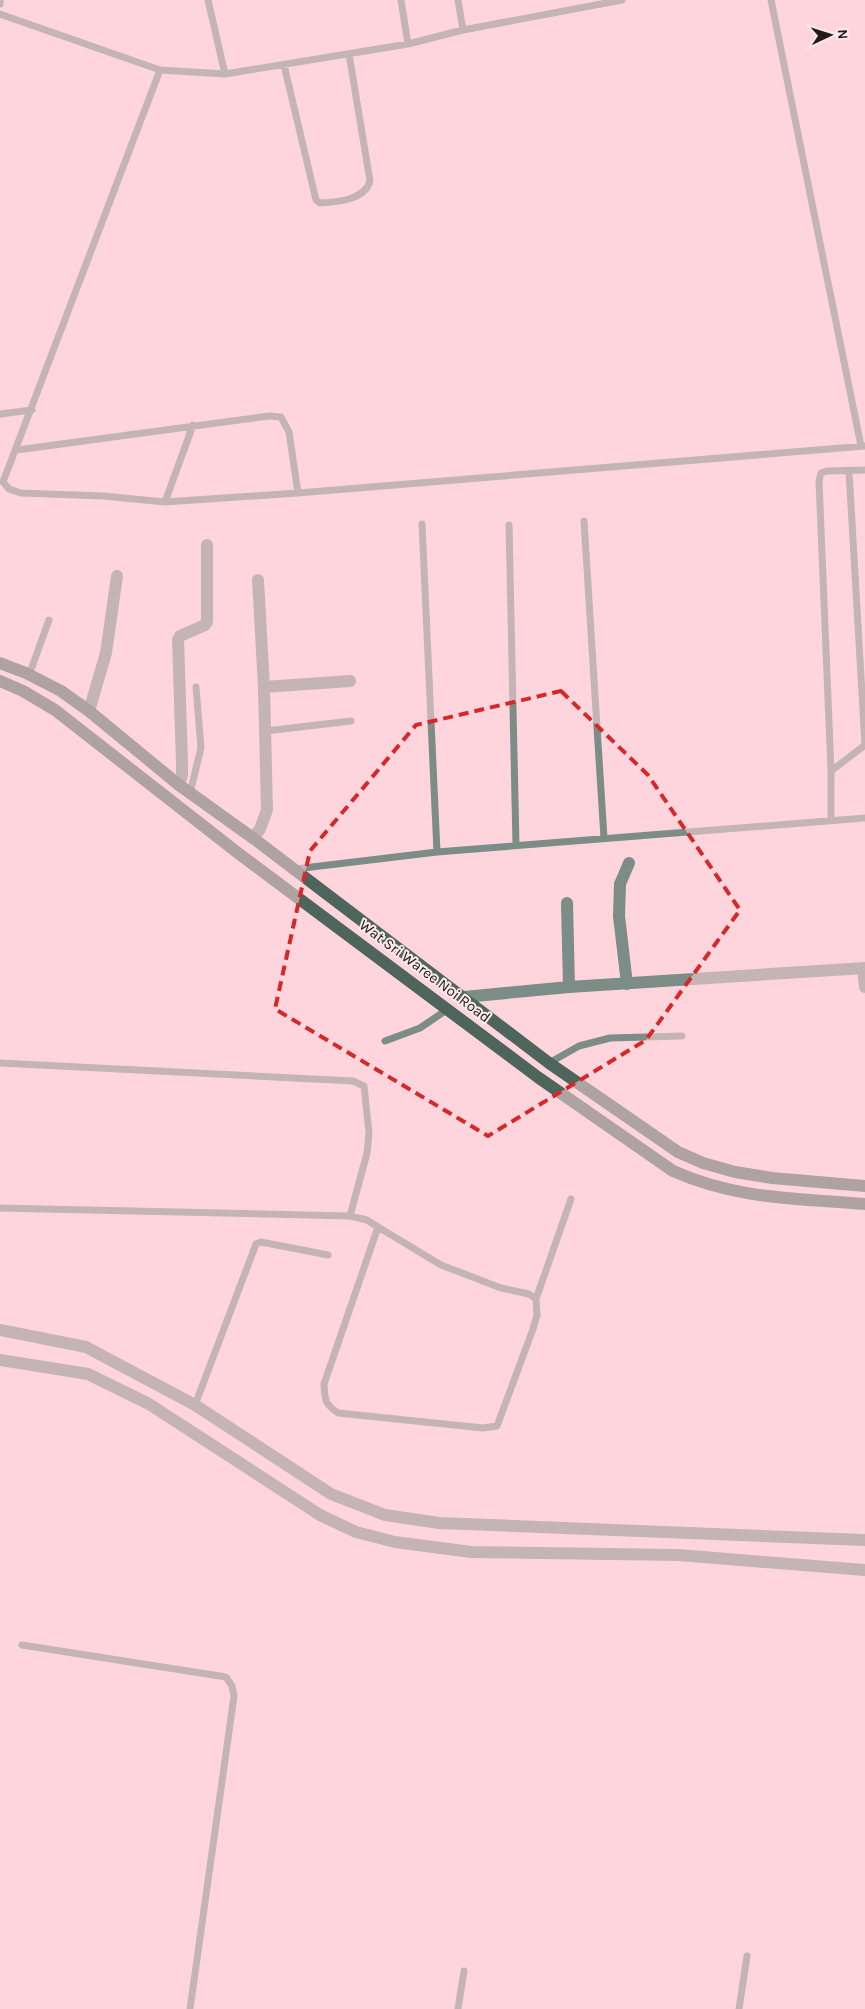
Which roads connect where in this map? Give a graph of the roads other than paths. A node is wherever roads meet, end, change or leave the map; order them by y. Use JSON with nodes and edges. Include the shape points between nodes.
{"nodes":[{"id":1,"x":0,"y":0,"type":"edge"},
{"id":2,"x":208,"y":0,"type":"edge"},
{"id":3,"x":401,"y":0,"type":"edge"},
{"id":4,"x":458,"y":0,"type":"edge"},
{"id":5,"x":622,"y":0,"type":"edge"},
{"id":6,"x":771,"y":0,"type":"edge"},
{"id":7,"x":0,"y":4,"type":"edge"},
{"id":8,"x":0,"y":14,"type":"edge"},
{"id":9,"x":463,"y":30,"type":"junction"},
{"id":10,"x":408,"y":44,"type":"junction"},
{"id":11,"x":349,"y":54,"type":"junction"},
{"id":12,"x":284,"y":65,"type":"junction"},
{"id":13,"x":160,"y":70,"type":"junction"},
{"id":14,"x":225,"y":74,"type":"junction"},
{"id":15,"x":32,"y":410,"type":"junction"},
{"id":16,"x":0,"y":414,"type":"edge"},
{"id":17,"x":193,"y":425,"type":"junction"},
{"id":18,"x":863,"y":446,"type":"edge"},
{"id":19,"x":17,"y":450,"type":"junction"},
{"id":20,"x":849,"y":470,"type":"junction"},
{"id":21,"x":865,"y":470,"type":"edge"},
{"id":22,"x":298,"y":493,"type":"junction"},
{"id":23,"x":165,"y":502,"type":"junction"},
{"id":24,"x":584,"y":521,"type":"dead end"},
{"id":25,"x":422,"y":524,"type":"dead end"},
{"id":26,"x":509,"y":525,"type":"dead end"},
{"id":27,"x":207,"y":545,"type":"dead end"},
{"id":28,"x":117,"y":576,"type":"dead end"},
{"id":29,"x":258,"y":580,"type":"dead end"},
{"id":30,"x":49,"y":620,"type":"dead end"},
{"id":31,"x":0,"y":663,"type":"edge"},
{"id":32,"x":29,"y":675,"type":"junction"},
{"id":33,"x":0,"y":681,"type":"edge"},
{"id":34,"x":350,"y":681,"type":"dead end"},
{"id":35,"x":196,"y":687,"type":"dead end"},
{"id":36,"x":264,"y":687,"type":"junction"},
{"id":37,"x":89,"y":711,"type":"junction"},
{"id":38,"x":351,"y":721,"type":"dead end"},
{"id":39,"x":266,"y":731,"type":"junction"},
{"id":40,"x":865,"y":745,"type":"edge"},
{"id":41,"x":831,"y":770,"type":"junction"},
{"id":42,"x":178,"y":785,"type":"junction"},
{"id":43,"x":190,"y":793,"type":"junction"},
{"id":44,"x":865,"y":818,"type":"edge"},
{"id":45,"x":831,"y":820,"type":"junction"},
{"id":46,"x":253,"y":838,"type":"junction"},
{"id":47,"x":604,"y":838,"type":"junction"},
{"id":48,"x":516,"y":845,"type":"junction"},
{"id":49,"x":437,"y":852,"type":"junction"},
{"id":50,"x":629,"y":863,"type":"dead end"},
{"id":51,"x":293,"y":869,"type":"junction"},
{"id":52,"x":568,"y":902,"type":"dead end"},
{"id":53,"x":864,"y":968,"type":"edge"},
{"id":54,"x":627,"y":984,"type":"junction"},
{"id":55,"x":570,"y":987,"type":"junction"},
{"id":56,"x":865,"y":987,"type":"edge"},
{"id":57,"x":464,"y":997,"type":"junction"},
{"id":58,"x":448,"y":1008,"type":"junction"},
{"id":59,"x":682,"y":1036,"type":"dead end"},
{"id":60,"x":385,"y":1041,"type":"dead end"},
{"id":61,"x":0,"y":1063,"type":"edge"},
{"id":62,"x":549,"y":1063,"type":"junction"},
{"id":63,"x":865,"y":1186,"type":"edge"},
{"id":64,"x":571,"y":1199,"type":"dead end"},
{"id":65,"x":865,"y":1204,"type":"edge"},
{"id":66,"x":0,"y":1208,"type":"edge"},
{"id":67,"x":350,"y":1216,"type":"junction"},
{"id":68,"x":378,"y":1227,"type":"junction"},
{"id":69,"x":328,"y":1255,"type":"dead end"},
{"id":70,"x":536,"y":1299,"type":"junction"},
{"id":71,"x":0,"y":1330,"type":"edge"},
{"id":72,"x":0,"y":1360,"type":"edge"},
{"id":73,"x":195,"y":1405,"type":"junction"},
{"id":74,"x":679,"y":1532,"type":"junction"},
{"id":75,"x":865,"y":1540,"type":"edge"},
{"id":76,"x":678,"y":1555,"type":"junction"},
{"id":77,"x":865,"y":1570,"type":"edge"},
{"id":78,"x":22,"y":1645,"type":"dead end"},
{"id":79,"x":747,"y":1956,"type":"dead end"},
{"id":80,"x":464,"y":1971,"type":"dead end"},
{"id":81,"x":190,"y":2009,"type":"edge"},
{"id":82,"x":458,"y":2009,"type":"edge"},
{"id":83,"x":739,"y":2009,"type":"edge"}],
"edges":[{"from":1,"to":7,"type":"lane"},
{"from":2,"to":14,"type":"lane"},
{"from":3,"to":10,"type":"lane"},
{"from":4,"to":9,"type":"lane"},
{"from":5,"to":9,"type":"lane"},
{"from":6,"to":18,"type":"lane"},
{"from":8,"to":13,"type":"lane"},
{"from":9,"to":10,"type":"lane"},
{"from":10,"to":11,"type":"lane"},
{"from":11,"to":12,"type":"lane"},
{"from":11,"to":12,"type":"lane","via":[[370,181],[362,194],[329,202],[316,200]]},
{"from":12,"to":14,"type":"lane"},
{"from":13,"to":14,"type":"lane"},
{"from":13,"to":15,"type":"lane"},
{"from":15,"to":16,"type":"lane"},
{"from":15,"to":19,"type":"lane"},
{"from":17,"to":19,"type":"lane"},
{"from":17,"to":22,"type":"lane","via":[[281,417],[288,432]]},
{"from":17,"to":23,"type":"lane"},
{"from":18,"to":22,"type":"lane"},
{"from":19,"to":23,"type":"lane","via":[[3,482],[9,489],[21,493]]},
{"from":20,"to":21,"type":"lane"},
{"from":20,"to":40,"type":"lane"},
{"from":20,"to":41,"type":"lane","via":[[821,473],[819,481]]},
{"from":22,"to":23,"type":"lane"},
{"from":24,"to":47,"type":"lane"},
{"from":25,"to":49,"type":"lane"},
{"from":26,"to":48,"type":"lane"},
{"from":27,"to":42,"type":"street","via":[[207,622],[178,640],[182,763]]},
{"from":28,"to":37,"type":"street","via":[[106,653]]},
{"from":29,"to":36,"type":"street"},
{"from":30,"to":32,"type":"lane"},
{"from":31,"to":32,"type":"main road","name":"Wat Sri Waree Noi Road"},
{"from":32,"to":37,"type":"main road","name":"Wat Sri Waree Noi Road","via":[[61,691]]},
{"from":33,"to":58,"type":"main road","name":"Wat Sri Waree Noi Road","via":[[55,710],[238,853]]},
{"from":34,"to":36,"type":"street"},
{"from":35,"to":43,"type":"lane","via":[[201,748]]},
{"from":36,"to":39,"type":"street"},
{"from":37,"to":42,"type":"main road","name":"Wat Sri Waree Noi Road"},
{"from":38,"to":39,"type":"lane"},
{"from":39,"to":46,"type":"street","via":[[267,810]]},
{"from":40,"to":41,"type":"lane"},
{"from":41,"to":45,"type":"lane"},
{"from":42,"to":43,"type":"main road","name":"Wat Sri Waree Noi Road"},
{"from":43,"to":46,"type":"main road","name":"Wat Sri Waree Noi Road"},
{"from":44,"to":45,"type":"lane"},
{"from":45,"to":47,"type":"lane"},
{"from":46,"to":51,"type":"main road","name":"Wat Sri Waree Noi Road"},
{"from":47,"to":48,"type":"lane"},
{"from":48,"to":49,"type":"lane"},
{"from":49,"to":51,"type":"lane"},
{"from":50,"to":54,"type":"street","via":[[620,884],[619,916]]},
{"from":51,"to":57,"type":"main road","name":"Wat Sri Waree Noi Road"},
{"from":52,"to":55,"type":"street"},
{"from":53,"to":54,"type":"street"},
{"from":53,"to":56,"type":"street"},
{"from":54,"to":55,"type":"street"},
{"from":55,"to":57,"type":"street"},
{"from":57,"to":62,"type":"main road","name":"Wat Sri Waree Noi Road"},
{"from":58,"to":60,"type":"lane","via":[[420,1028]]},
{"from":58,"to":65,"type":"main road","name":"Wat Sri Waree Noi Road","via":[[539,1078],[673,1171],[728,1191],[768,1198]]},
{"from":59,"to":62,"type":"lane","via":[[610,1038],[579,1046]]},
{"from":61,"to":67,"type":"lane","via":[[360,1083],[364,1086],[369,1133],[367,1153]]},
{"from":62,"to":63,"type":"main road","name":"Wat Sri Waree Noi Road","via":[[678,1152],[703,1163],[772,1178]]},
{"from":64,"to":70,"type":"lane"},
{"from":66,"to":67,"type":"lane"},
{"from":67,"to":68,"type":"lane"},
{"from":68,"to":70,"type":"lane","via":[[441,1265]]},
{"from":68,"to":70,"type":"lane","via":[[324,1384],[327,1406],[338,1413],[483,1428],[497,1426],[537,1315]]},
{"from":69,"to":73,"type":"lane","via":[[261,1242],[256,1244]]},
{"from":71,"to":73,"type":"street","via":[[86,1347]]},
{"from":72,"to":76,"type":"street","via":[[88,1374],[149,1404],[320,1515],[356,1532],[395,1542],[471,1552]]},
{"from":73,"to":74,"type":"street","via":[[331,1494],[385,1515],[439,1523]]},
{"from":74,"to":75,"type":"street"},
{"from":74,"to":76,"type":"street"},
{"from":76,"to":77,"type":"street"},
{"from":78,"to":81,"type":"lane","via":[[226,1677],[232,1686],[234,1696]]},
{"from":79,"to":83,"type":"lane"},
{"from":80,"to":82,"type":"lane"}]}
